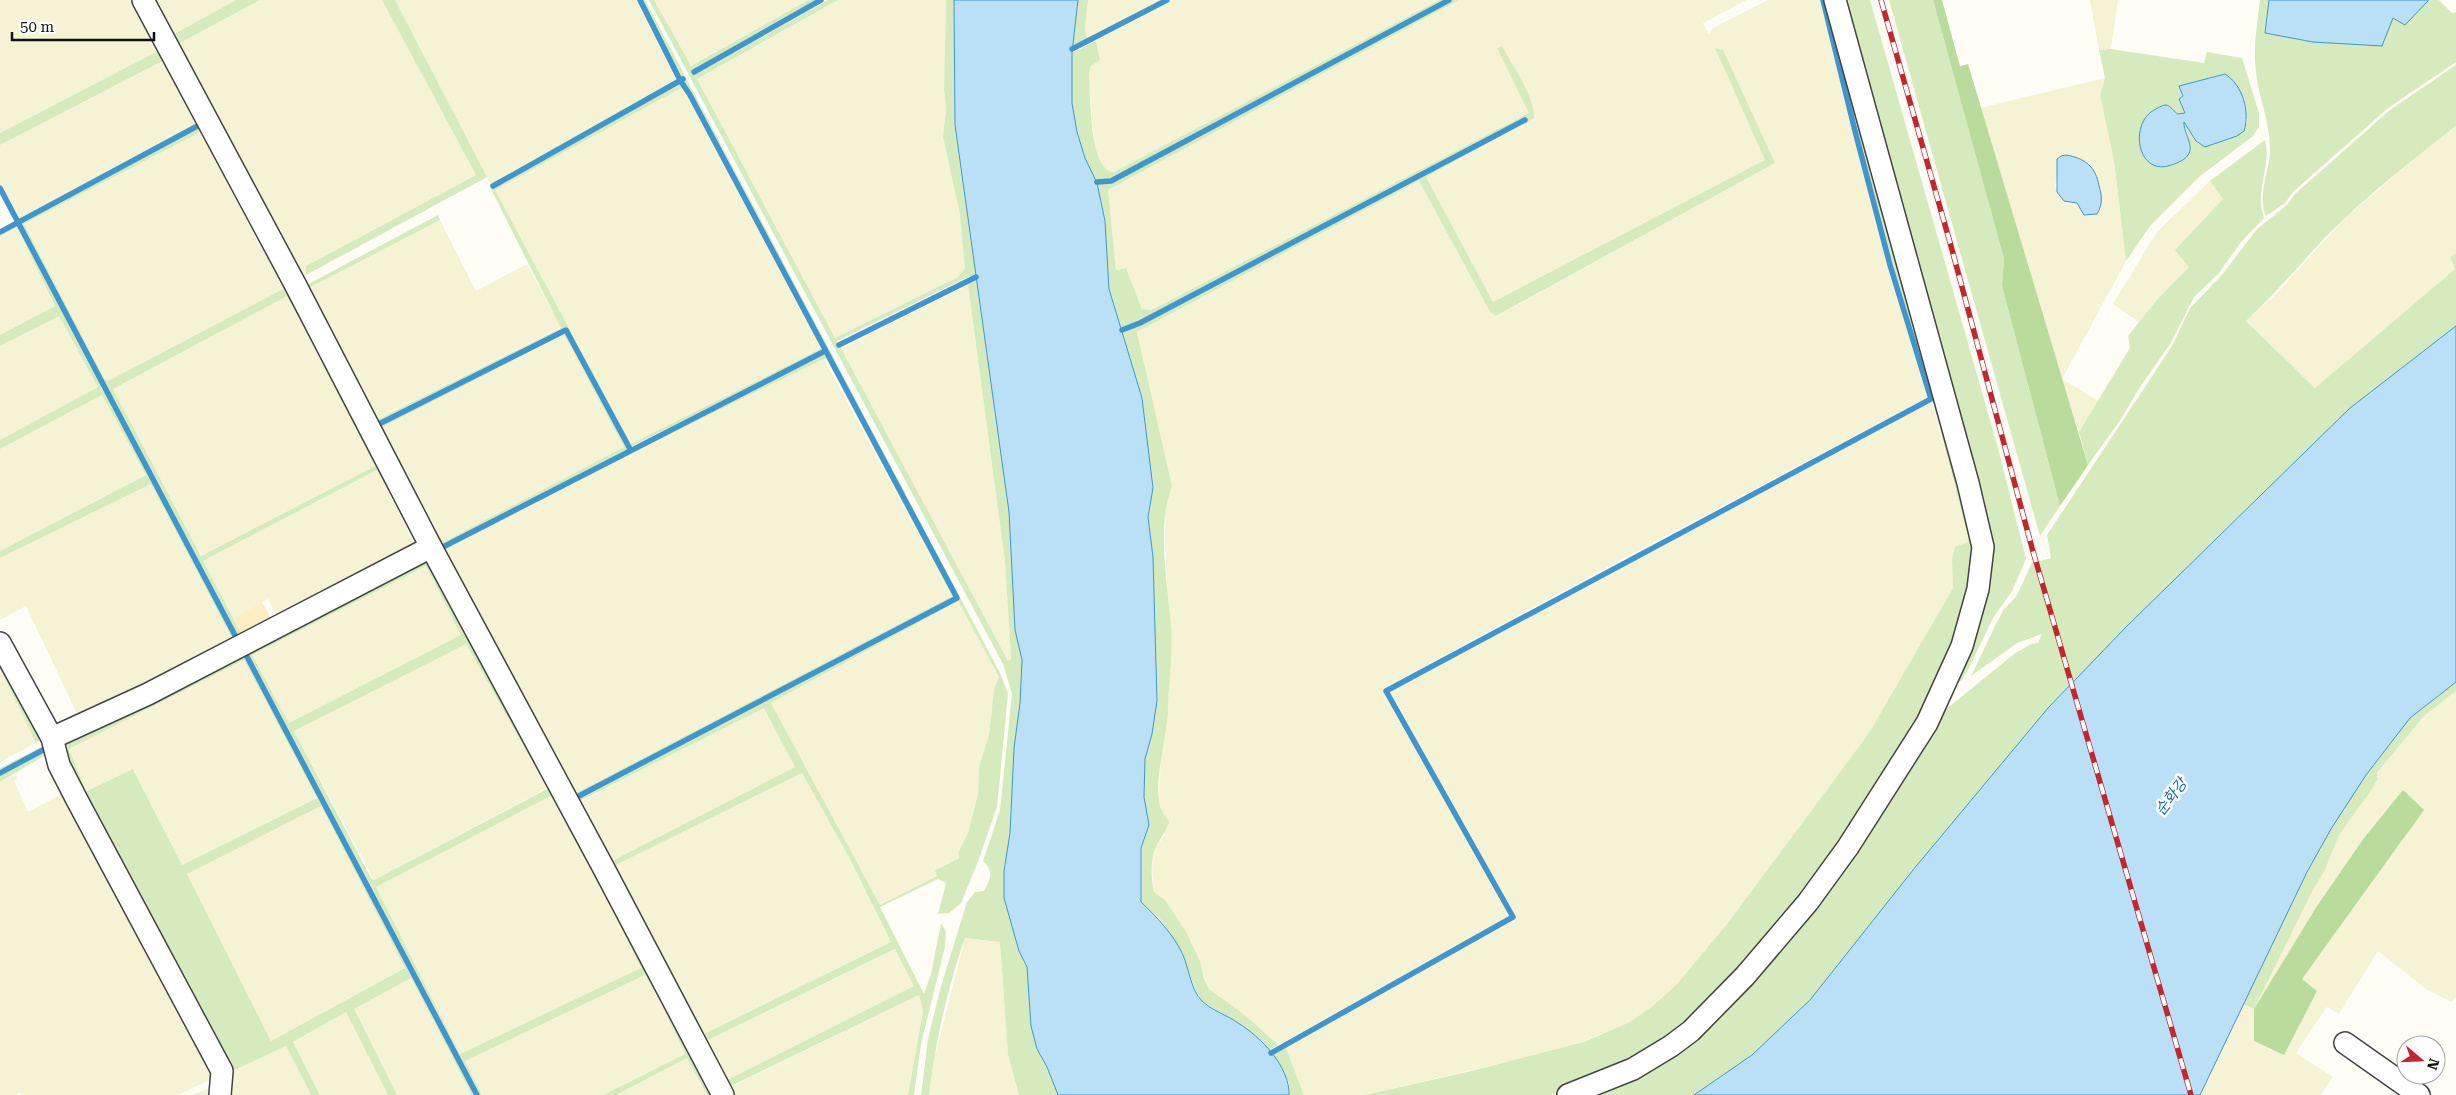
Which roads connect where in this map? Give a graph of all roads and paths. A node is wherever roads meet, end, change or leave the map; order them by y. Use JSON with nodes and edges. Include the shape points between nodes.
{"nodes":[{"id":1,"x":143,"y":0,"type":"edge"},
{"id":2,"x":1835,"y":0,"type":"edge"},
{"id":3,"x":430,"y":547,"type":"junction"},
{"id":4,"x":0,"y":642,"type":"edge"},
{"id":5,"x":52,"y":738,"type":"junction"},
{"id":6,"x":2345,"y":1043,"type":"dead end"},
{"id":7,"x":220,"y":1095,"type":"edge"},
{"id":8,"x":723,"y":1095,"type":"edge"},
{"id":9,"x":1568,"y":1095,"type":"edge"},
{"id":10,"x":2419,"y":1095,"type":"edge"}],
"edges":[{"from":1,"to":3,"type":"street","via":[[295,284]]},
{"from":2,"to":9,"type":"street","via":[[1968,483],[1983,547],[1978,589],[1962,646],[1927,723],[1848,847],[1808,902],[1728,995],[1691,1032],[1633,1069]]},
{"from":3,"to":5,"type":"street","via":[[140,698]]},
{"from":3,"to":8,"type":"street"},
{"from":4,"to":5,"type":"street"},
{"from":5,"to":7,"type":"street","via":[[59,765],[222,1072]]},
{"from":6,"to":10,"type":"street"}]}
